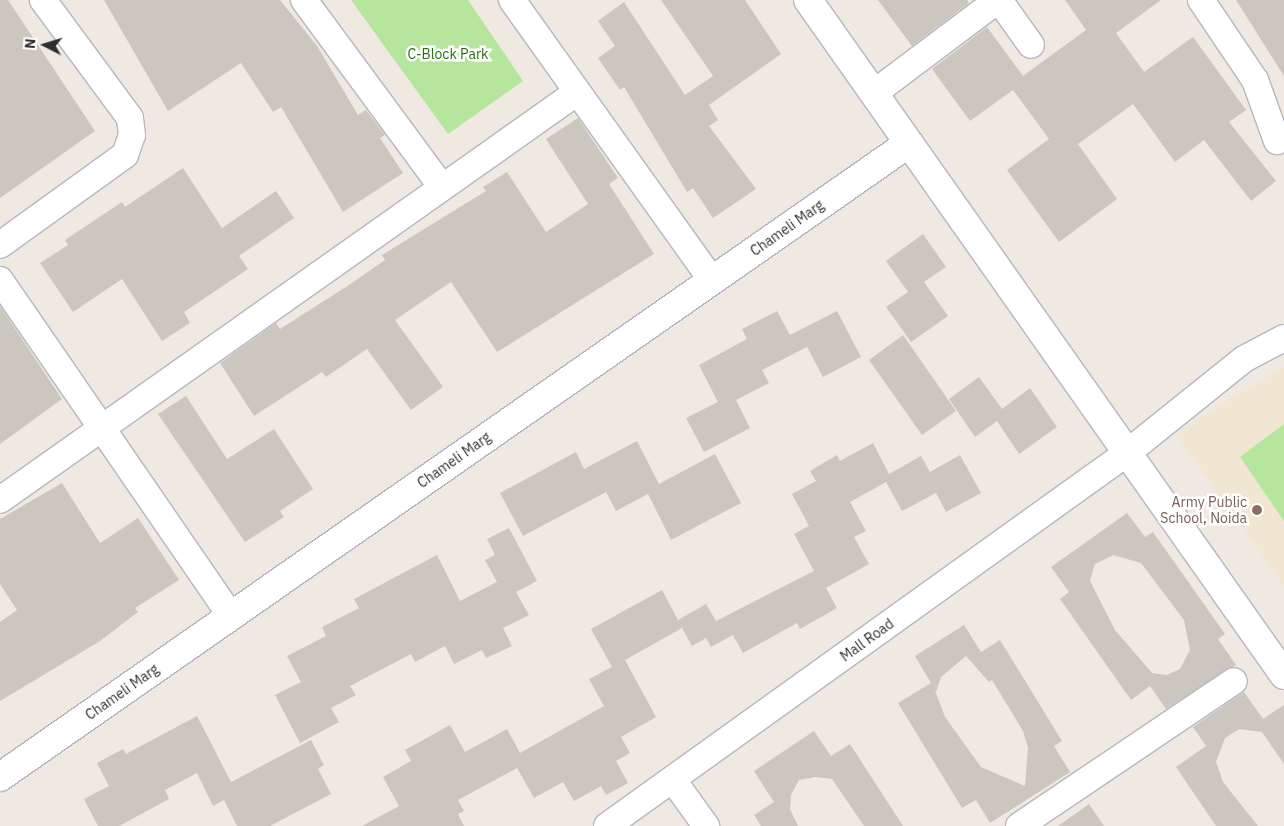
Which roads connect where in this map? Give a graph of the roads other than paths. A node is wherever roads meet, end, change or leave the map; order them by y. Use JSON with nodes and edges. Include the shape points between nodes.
{"nodes":[{"id":1,"x":43,"y":0,"type":"edge"},
{"id":2,"x":304,"y":0,"type":"edge"},
{"id":3,"x":512,"y":0,"type":"edge"},
{"id":4,"x":808,"y":0,"type":"edge"},
{"id":5,"x":999,"y":0,"type":"edge"},
{"id":6,"x":1201,"y":0,"type":"edge"},
{"id":7,"x":1031,"y":44,"type":"dead end"},
{"id":8,"x":576,"y":93,"type":"junction"},
{"id":9,"x":874,"y":93,"type":"junction"},
{"id":10,"x":1277,"y":141,"type":"dead end"},
{"id":11,"x":909,"y":143,"type":"junction"},
{"id":12,"x":442,"y":187,"type":"junction"},
{"id":13,"x":0,"y":245,"type":"edge"},
{"id":14,"x":0,"y":280,"type":"edge"},
{"id":15,"x":712,"y":280,"type":"junction"},
{"id":16,"x":1284,"y":338,"type":"edge"},
{"id":17,"x":102,"y":428,"type":"junction"},
{"id":18,"x":1127,"y":453,"type":"junction"},
{"id":19,"x":0,"y":500,"type":"edge"},
{"id":20,"x":231,"y":616,"type":"junction"},
{"id":21,"x":1284,"y":675,"type":"edge"},
{"id":22,"x":1234,"y":681,"type":"dead end"},
{"id":23,"x":0,"y":777,"type":"edge"},
{"id":24,"x":673,"y":780,"type":"junction"},
{"id":25,"x":607,"y":826,"type":"edge"},
{"id":26,"x":706,"y":826,"type":"edge"},
{"id":27,"x":1019,"y":826,"type":"edge"}],
"edges":[{"from":1,"to":13,"type":"street","via":[[130,118],[132,135],[125,155]]},
{"from":2,"to":12,"type":"street"},
{"from":3,"to":8,"type":"street"},
{"from":4,"to":9,"type":"street"},
{"from":5,"to":7,"type":"street"},
{"from":5,"to":9,"type":"street"},
{"from":6,"to":10,"type":"street","via":[[1255,80]]},
{"from":8,"to":12,"type":"street"},
{"from":8,"to":15,"type":"street"},
{"from":9,"to":11,"type":"street"},
{"from":11,"to":15,"type":"street","name":"Chameli Marg"},
{"from":11,"to":18,"type":"street"},
{"from":12,"to":17,"type":"street"},
{"from":14,"to":17,"type":"street"},
{"from":15,"to":20,"type":"street","name":"Chameli Marg"},
{"from":16,"to":18,"type":"street","name":"Mall Road","via":[[1244,359]]},
{"from":17,"to":19,"type":"street"},
{"from":17,"to":20,"type":"street"},
{"from":18,"to":21,"type":"street"},
{"from":18,"to":24,"type":"street","name":"Mall Road"},
{"from":20,"to":23,"type":"street","name":"Chameli Marg"},
{"from":22,"to":27,"type":"street"},
{"from":24,"to":25,"type":"street","name":"Mall Road"},
{"from":24,"to":26,"type":"street"}]}
